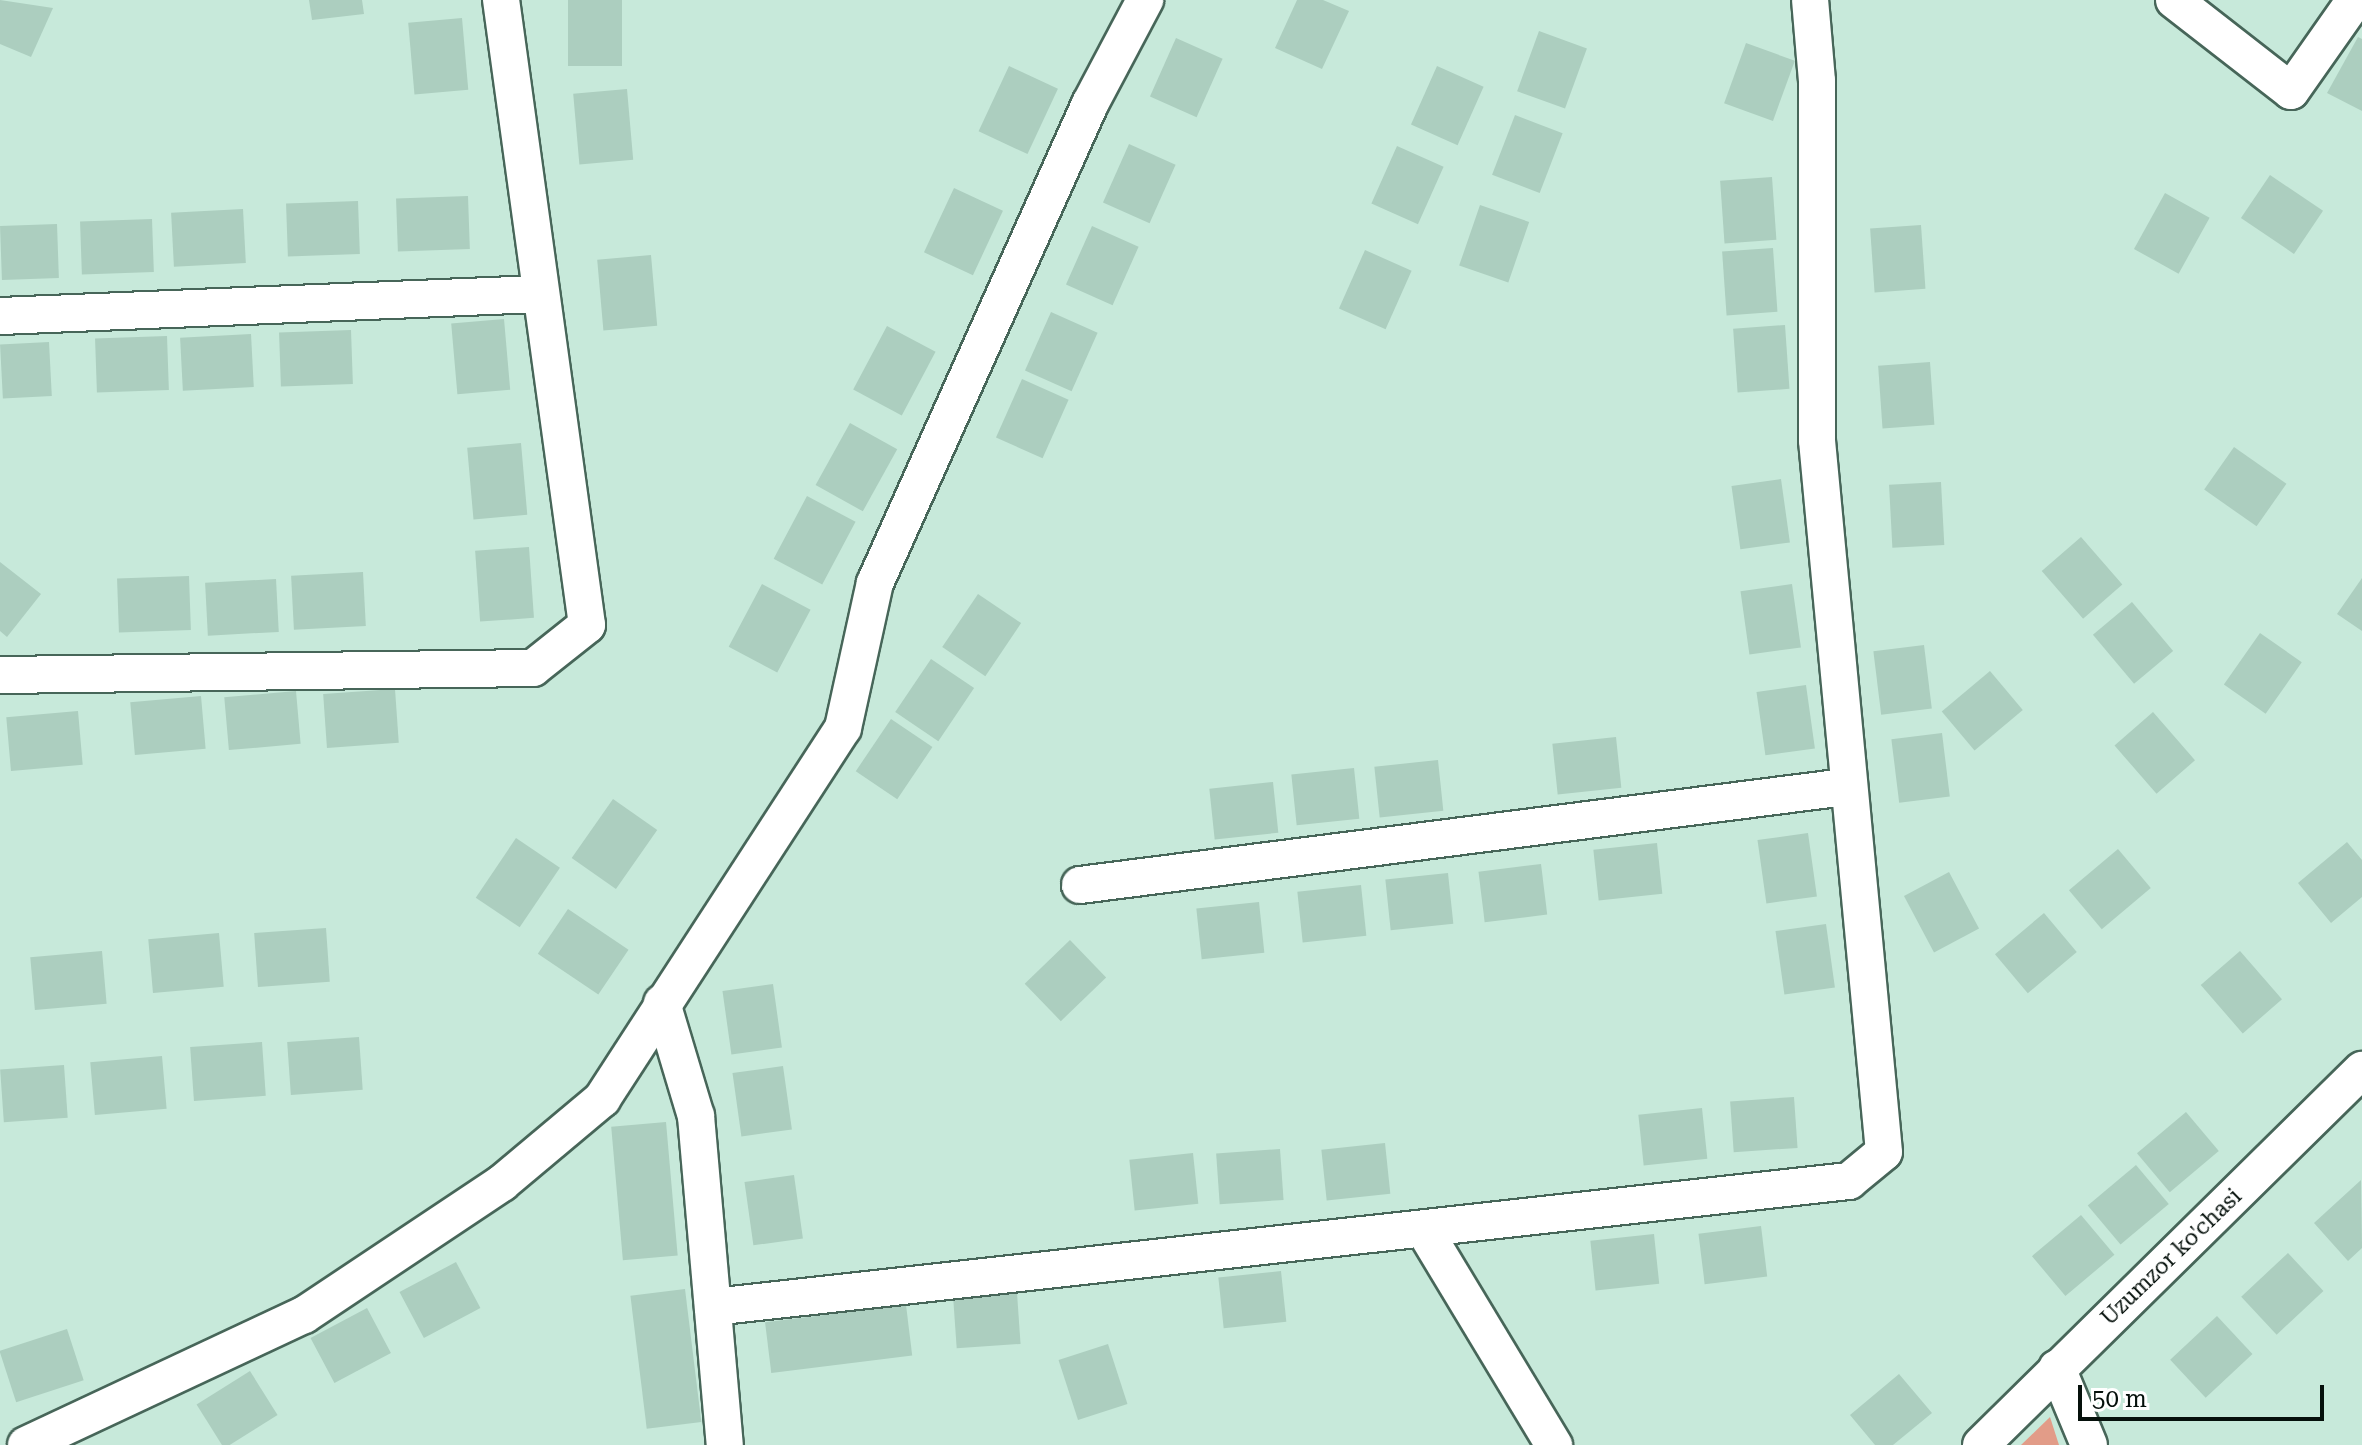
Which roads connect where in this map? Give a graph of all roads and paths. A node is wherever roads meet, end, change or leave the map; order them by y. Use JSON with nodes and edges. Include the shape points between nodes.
{"nodes":[{"id":1,"x":501,"y":0,"type":"edge"},
{"id":2,"x":1145,"y":0,"type":"edge"},
{"id":3,"x":1810,"y":0,"type":"edge"},
{"id":4,"x":2174,"y":0,"type":"edge"},
{"id":5,"x":2355,"y":0,"type":"edge"},
{"id":6,"x":539,"y":294,"type":"junction"},
{"id":7,"x":0,"y":316,"type":"edge"},
{"id":8,"x":0,"y":675,"type":"edge"},
{"id":9,"x":1845,"y":787,"type":"junction"},
{"id":10,"x":1080,"y":885,"type":"dead end"},
{"id":11,"x":662,"y":1003,"type":"junction"},
{"id":12,"x":2362,"y":1070,"type":"edge"},
{"id":13,"x":1426,"y":1233,"type":"junction"},
{"id":14,"x":713,"y":1307,"type":"junction"},
{"id":15,"x":2057,"y":1368,"type":"junction"},
{"id":16,"x":26,"y":1445,"type":"edge"},
{"id":17,"x":725,"y":1445,"type":"edge"},
{"id":18,"x":1554,"y":1445,"type":"edge"},
{"id":19,"x":1981,"y":1445,"type":"edge"},
{"id":20,"x":2089,"y":1445,"type":"edge"}],
"edges":[{"from":1,"to":6,"type":"street"},
{"from":2,"to":11,"type":"street","via":[[1090,104],[875,583],[843,728]]},
{"from":3,"to":9,"type":"street","via":[[1817,81],[1817,440]]},
{"from":4,"to":5,"type":"street","via":[[2291,91]]},
{"from":6,"to":7,"type":"street"},
{"from":6,"to":8,"type":"street","via":[[587,625],[533,668]]},
{"from":9,"to":10,"type":"street"},
{"from":9,"to":13,"type":"street","via":[[1884,1152],[1849,1181]]},
{"from":11,"to":14,"type":"street","via":[[696,1116]]},
{"from":11,"to":16,"type":"street","via":[[602,1099],[502,1183],[304,1315]]},
{"from":12,"to":15,"type":"street","name":"Uzumzor ko'chasi"},
{"from":13,"to":14,"type":"street"},
{"from":13,"to":18,"type":"street"},
{"from":14,"to":17,"type":"street"},
{"from":15,"to":19,"type":"street","name":"Uzumzor ko'chasi"},
{"from":15,"to":20,"type":"street"}]}
